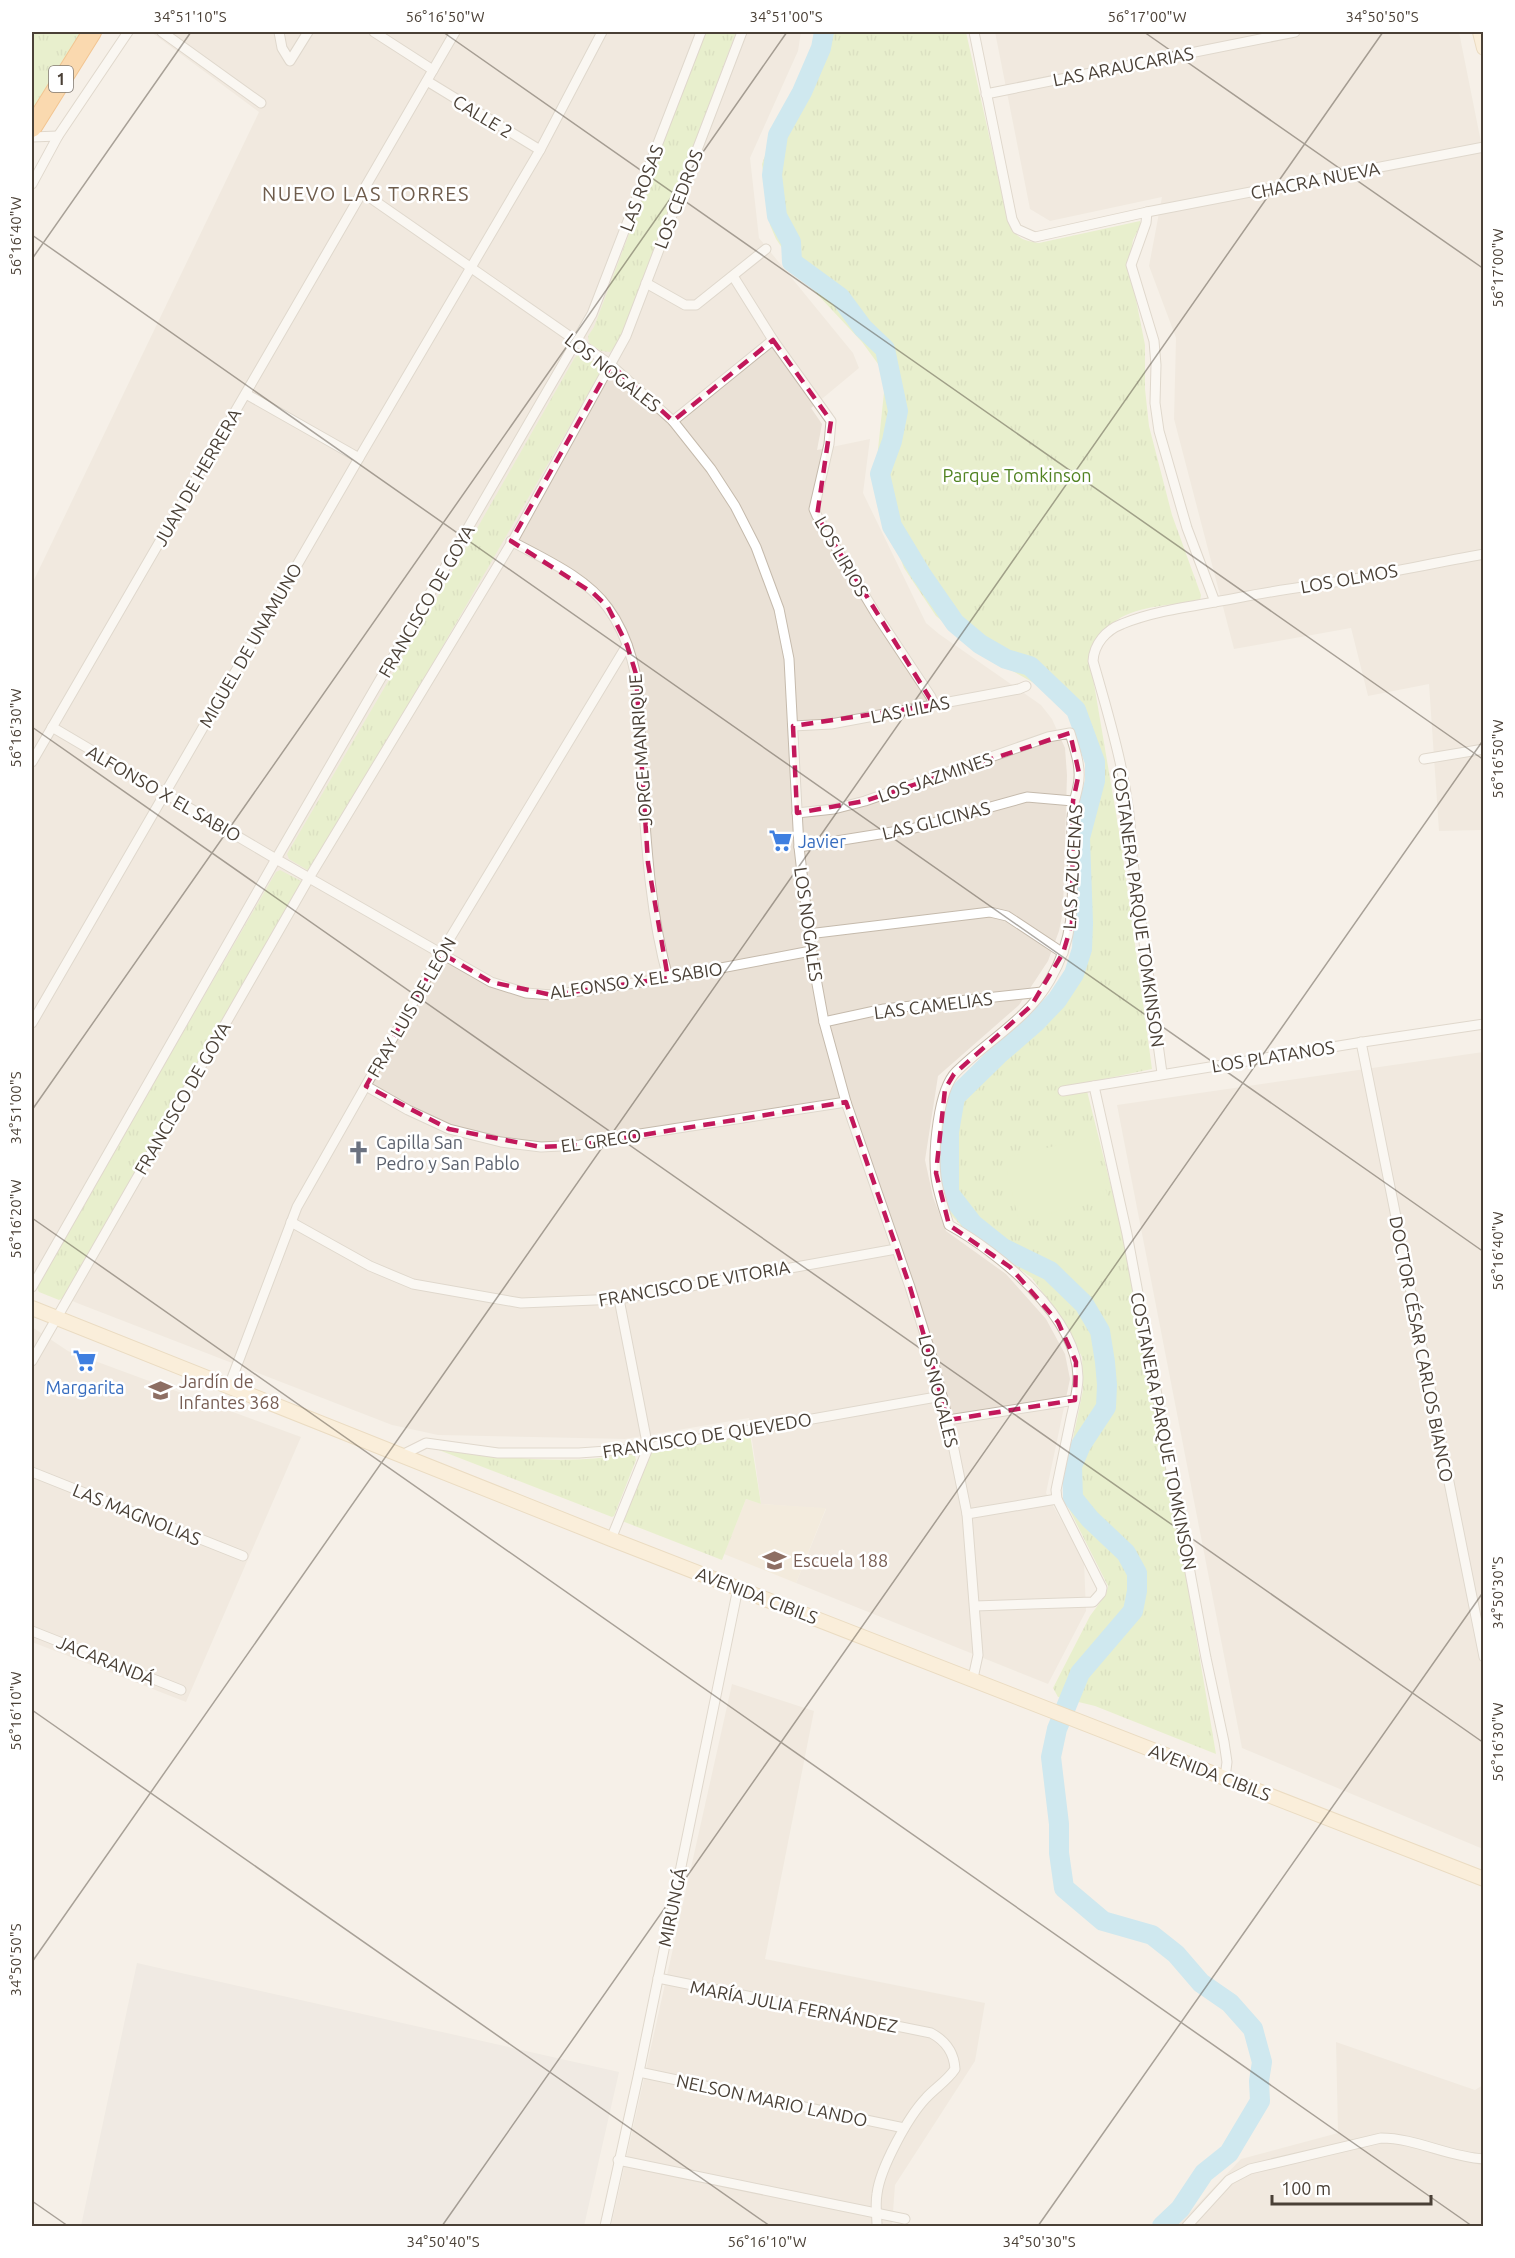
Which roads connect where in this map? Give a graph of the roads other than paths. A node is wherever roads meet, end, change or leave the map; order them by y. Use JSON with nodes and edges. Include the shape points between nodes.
{"nodes":[{"id":1,"x":92,"y":32,"type":"edge"},
{"id":2,"x":128,"y":32,"type":"edge"},
{"id":3,"x":162,"y":32,"type":"edge"},
{"id":4,"x":279,"y":32,"type":"edge"},
{"id":5,"x":308,"y":32,"type":"edge"},
{"id":6,"x":374,"y":32,"type":"edge"},
{"id":7,"x":455,"y":32,"type":"edge"},
{"id":8,"x":602,"y":32,"type":"edge"},
{"id":9,"x":701,"y":32,"type":"edge"},
{"id":10,"x":742,"y":32,"type":"edge"},
{"id":11,"x":974,"y":32,"type":"edge"},
{"id":12,"x":1295,"y":32,"type":"edge"},
{"id":13,"x":1480,"y":32,"type":"edge"},
{"id":14,"x":1484,"y":48,"type":"edge"},
{"id":15,"x":433,"y":70,"type":"junction"},
{"id":16,"x":427,"y":81,"type":"junction"},
{"id":17,"x":986,"y":94,"type":"junction"},
{"id":18,"x":261,"y":103,"type":"dead end"},
{"id":19,"x":32,"y":128,"type":"edge"},
{"id":20,"x":58,"y":136,"type":"junction"},
{"id":21,"x":32,"y":137,"type":"edge"},
{"id":22,"x":1484,"y":147,"type":"edge"},
{"id":23,"x":540,"y":150,"type":"junction"},
{"id":24,"x":32,"y":184,"type":"edge"},
{"id":25,"x":362,"y":192,"type":"junction"},
{"id":26,"x":1147,"y":212,"type":"junction"},
{"id":27,"x":766,"y":249,"type":"dead end"},
{"id":28,"x":471,"y":267,"type":"junction"},
{"id":29,"x":733,"y":276,"type":"junction"},
{"id":30,"x":646,"y":283,"type":"junction"},
{"id":31,"x":773,"y":340,"type":"junction"},
{"id":32,"x":576,"y":342,"type":"junction"},
{"id":33,"x":610,"y":365,"type":"junction"},
{"id":34,"x":246,"y":394,"type":"junction"},
{"id":35,"x":673,"y":421,"type":"junction"},
{"id":36,"x":359,"y":458,"type":"junction"},
{"id":37,"x":511,"y":541,"type":"junction"},
{"id":38,"x":1484,"y":554,"type":"edge"},
{"id":39,"x":1215,"y":602,"type":"junction"},
{"id":40,"x":627,"y":645,"type":"junction"},
{"id":41,"x":1026,"y":686,"type":"dead end"},
{"id":42,"x":934,"y":705,"type":"junction"},
{"id":43,"x":793,"y":726,"type":"junction"},
{"id":44,"x":52,"y":728,"type":"junction"},
{"id":45,"x":1070,"y":733,"type":"joint"},
{"id":46,"x":1484,"y":749,"type":"edge"},
{"id":47,"x":1424,"y":759,"type":"dead end"},
{"id":48,"x":32,"y":762,"type":"edge"},
{"id":49,"x":164,"y":794,"type":"junction"},
{"id":50,"x":1072,"y":801,"type":"junction"},
{"id":51,"x":797,"y":813,"type":"junction"},
{"id":52,"x":799,"y":847,"type":"junction"},
{"id":53,"x":276,"y":859,"type":"junction"},
{"id":54,"x":309,"y":878,"type":"junction"},
{"id":55,"x":808,"y":934,"type":"junction"},
{"id":56,"x":811,"y":951,"type":"junction"},
{"id":57,"x":441,"y":953,"type":"junction"},
{"id":58,"x":1063,"y":953,"type":"junction"},
{"id":59,"x":668,"y":978,"type":"junction"},
{"id":60,"x":1042,"y":992,"type":"junction"},
{"id":61,"x":824,"y":1022,"type":"junction"},
{"id":62,"x":32,"y":1023,"type":"edge"},
{"id":63,"x":1484,"y":1024,"type":"edge"},
{"id":64,"x":1361,"y":1042,"type":"junction"},
{"id":65,"x":1162,"y":1073,"type":"junction"},
{"id":66,"x":366,"y":1086,"type":"junction"},
{"id":67,"x":1094,"y":1086,"type":"junction"},
{"id":68,"x":1063,"y":1091,"type":"dead end"},
{"id":69,"x":846,"y":1102,"type":"junction"},
{"id":70,"x":291,"y":1222,"type":"junction"},
{"id":71,"x":896,"y":1249,"type":"junction"},
{"id":72,"x":32,"y":1287,"type":"edge"},
{"id":73,"x":619,"y":1299,"type":"junction"},
{"id":74,"x":32,"y":1308,"type":"edge"},
{"id":75,"x":55,"y":1318,"type":"junction"},
{"id":76,"x":32,"y":1361,"type":"edge"},
{"id":77,"x":229,"y":1386,"type":"junction"},
{"id":78,"x":942,"y":1396,"type":"junction"},
{"id":79,"x":1075,"y":1400,"type":"junction"},
{"id":80,"x":948,"y":1420,"type":"junction"},
{"id":81,"x":648,"y":1448,"type":"junction"},
{"id":82,"x":402,"y":1455,"type":"junction"},
{"id":83,"x":32,"y":1472,"type":"edge"},
{"id":84,"x":1057,"y":1499,"type":"junction"},
{"id":85,"x":967,"y":1514,"type":"junction"},
{"id":86,"x":611,"y":1539,"type":"junction"},
{"id":87,"x":243,"y":1556,"type":"dead end"},
{"id":88,"x":738,"y":1588,"type":"junction"},
{"id":89,"x":975,"y":1606,"type":"junction"},
{"id":90,"x":32,"y":1630,"type":"edge"},
{"id":91,"x":1484,"y":1657,"type":"edge"},
{"id":92,"x":973,"y":1678,"type":"junction"},
{"id":93,"x":181,"y":1690,"type":"dead end"},
{"id":94,"x":1226,"y":1778,"type":"junction"},
{"id":95,"x":1484,"y":1879,"type":"edge"},
{"id":96,"x":657,"y":1978,"type":"junction"},
{"id":97,"x":639,"y":2072,"type":"junction"},
{"id":98,"x":904,"y":2128,"type":"junction"},
{"id":99,"x":1484,"y":2159,"type":"edge"},
{"id":100,"x":618,"y":2160,"type":"junction"},
{"id":101,"x":877,"y":2212,"type":"junction"},
{"id":102,"x":906,"y":2219,"type":"dead end"},
{"id":103,"x":604,"y":2226,"type":"edge"},
{"id":104,"x":878,"y":2226,"type":"edge"},
{"id":105,"x":1187,"y":2226,"type":"edge"}],
"edges":[{"from":1,"to":19,"type":"highway","number":"1"},
{"from":2,"to":20,"type":"street"},
{"from":3,"to":18,"type":"street"},
{"from":4,"to":5,"type":"street","via":[[290,61]]},
{"from":6,"to":15,"type":"street"},
{"from":7,"to":15,"type":"street","name":"JUAN DE HERRERA"},
{"from":8,"to":23,"type":"street","name":"MIGUEL DE UNAMUNO"},
{"from":9,"to":32,"type":"street","name":"LAS ROSAS","via":[[592,314]]},
{"from":10,"to":30,"type":"street","name":"LOS CEDROS"},
{"from":11,"to":17,"type":"street"},
{"from":12,"to":17,"type":"street","name":"LAS ARAUCARIAS"},
{"from":13,"to":14,"type":"street"},
{"from":15,"to":16,"type":"street","name":"JUAN DE HERRERA"},
{"from":16,"to":23,"type":"street","name":"CALLE 2"},
{"from":16,"to":25,"type":"street","name":"JUAN DE HERRERA"},
{"from":17,"to":26,"type":"street","via":[[1011,219],[1017,229],[1035,237]]},
{"from":20,"to":21,"type":"street"},
{"from":20,"to":24,"type":"street"},
{"from":22,"to":26,"type":"street","name":"CHACRA NUEVA"},
{"from":23,"to":28,"type":"street","name":"MIGUEL DE UNAMUNO"},
{"from":25,"to":28,"type":"street","name":"LOS NOGALES"},
{"from":25,"to":34,"type":"street","name":"JUAN DE HERRERA"},
{"from":26,"to":39,"type":"street","via":[[1131,265],[1154,340],[1159,431],[1187,528]]},
{"from":27,"to":29,"type":"street"},
{"from":28,"to":32,"type":"street","name":"LOS NOGALES"},
{"from":28,"to":36,"type":"street","name":"MIGUEL DE UNAMUNO"},
{"from":29,"to":30,"type":"street","via":[[691,306]]},
{"from":29,"to":31,"type":"street","name":"LOS LIRIOS"},
{"from":30,"to":33,"type":"street","name":"LOS CEDROS"},
{"from":31,"to":35,"type":"street"},
{"from":31,"to":42,"type":"street","name":"LOS LIRIOS","via":[[831,421],[814,509],[817,516]]},
{"from":32,"to":33,"type":"street","name":"LOS NOGALES"},
{"from":32,"to":53,"type":"street","name":"FRANCISCO DE GOYA"},
{"from":33,"to":35,"type":"street","name":"LOS NOGALES"},
{"from":33,"to":37,"type":"street","name":"FRANCISCO DE GOYA"},
{"from":34,"to":36,"type":"street"},
{"from":34,"to":44,"type":"street","name":"JUAN DE HERRERA"},
{"from":35,"to":43,"type":"street","name":"LOS NOGALES","via":[[735,506],[764,567],[789,658]]},
{"from":36,"to":49,"type":"street","name":"MIGUEL DE UNAMUNO"},
{"from":37,"to":40,"type":"street","name":"JORGE MANRIQUE","via":[[593,593],[608,607]]},
{"from":37,"to":54,"type":"street","name":"FRANCISCO DE GOYA"},
{"from":38,"to":39,"type":"street","name":"LOS OLMOS"},
{"from":39,"to":65,"type":"street","name":"COSTANERA PARQUE TOMKINSON","via":[[1122,624],[1098,643],[1093,661],[1131,822],[1132,855]]},
{"from":40,"to":57,"type":"street","name":"FRAY LUIS DE LEÓN"},
{"from":40,"to":59,"type":"street","name":"JORGE MANRIQUE","via":[[636,674],[640,714],[648,863],[659,948]]},
{"from":41,"to":42,"type":"street","name":"LAS LILAS"},
{"from":42,"to":43,"type":"street","name":"LAS LILAS","via":[[831,724]]},
{"from":43,"to":51,"type":"street","name":"LOS NOGALES"},
{"from":44,"to":48,"type":"street","name":"JUAN DE HERRERA"},
{"from":44,"to":49,"type":"street","name":"ALFONSO X EL SABIO"},
{"from":45,"to":50,"type":"street","name":"LAS AZUCENAS","via":[[1079,772],[1079,785]]},
{"from":45,"to":51,"type":"street","name":"LOS JAZMINES","via":[[1048,737],[865,801]]},
{"from":46,"to":47,"type":"street"},
{"from":49,"to":53,"type":"street","name":"ALFONSO X EL SABIO"},
{"from":49,"to":62,"type":"street","name":"MIGUEL DE UNAMUNO"},
{"from":50,"to":52,"type":"street","name":"LAS GLICINAS","via":[[1027,797],[911,829]]},
{"from":50,"to":58,"type":"street","name":"LAS AZUCENAS","via":[[1072,923]]},
{"from":51,"to":52,"type":"street","name":"LOS NOGALES"},
{"from":52,"to":55,"type":"street","name":"LOS NOGALES"},
{"from":53,"to":54,"type":"street"},
{"from":53,"to":72,"type":"street","name":"FRANCISCO DE GOYA"},
{"from":54,"to":57,"type":"street","name":"ALFONSO X EL SABIO"},
{"from":54,"to":75,"type":"street","name":"FRANCISCO DE GOYA"},
{"from":55,"to":56,"type":"street","name":"LOS NOGALES"},
{"from":55,"to":58,"type":"street","via":[[990,912],[1007,916]]},
{"from":56,"to":59,"type":"street","name":"ALFONSO X EL SABIO"},
{"from":56,"to":61,"type":"street","name":"LOS NOGALES"},
{"from":57,"to":59,"type":"street","name":"ALFONSO X EL SABIO","via":[[491,982],[526,993],[552,995]]},
{"from":57,"to":66,"type":"street","name":"FRAY LUIS DE LEÓN"},
{"from":58,"to":60,"type":"street","name":"LAS AZUCENAS"},
{"from":60,"to":61,"type":"street","name":"LAS CAMELIAS","via":[[884,1009]]},
{"from":60,"to":79,"type":"street","name":"LAS AZUCENAS","via":[[1008,1028],[954,1074],[945,1089],[936,1173],[949,1225],[1011,1267],[1058,1322],[1076,1362]]},
{"from":61,"to":69,"type":"street","name":"LOS NOGALES"},
{"from":63,"to":64,"type":"street","name":"LOS PLATANOS"},
{"from":64,"to":65,"type":"street","name":"LOS PLATANOS"},
{"from":64,"to":91,"type":"street","name":"DOCTOR CÉSAR CARLOS BIANCO"},
{"from":65,"to":67,"type":"street","name":"LOS PLATANOS"},
{"from":66,"to":69,"type":"street","name":"EL GRECO","via":[[449,1129],[541,1147],[580,1146]]},
{"from":66,"to":70,"type":"street","name":"FRAY LUIS DE LEÓN"},
{"from":67,"to":68,"type":"street","name":"LOS PLATANOS"},
{"from":67,"to":94,"type":"street","name":"COSTANERA PARQUE TOMKINSON","via":[[1224,1742]]},
{"from":69,"to":71,"type":"street","name":"LOS NOGALES"},
{"from":70,"to":73,"type":"street","name":"FRANCISCO DE VITORIA","via":[[370,1266],[413,1284],[521,1303]]},
{"from":70,"to":77,"type":"street","name":"FRAY LUIS DE LEÓN"},
{"from":71,"to":73,"type":"street","name":"FRANCISCO DE VITORIA"},
{"from":71,"to":78,"type":"street","name":"LOS NOGALES"},
{"from":73,"to":81,"type":"street"},
{"from":74,"to":75,"type":"street","name":"AVENIDA CIBILS"},
{"from":75,"to":76,"type":"street"},
{"from":75,"to":77,"type":"street","name":"AVENIDA CIBILS"},
{"from":77,"to":82,"type":"street","name":"AVENIDA CIBILS"},
{"from":78,"to":80,"type":"street","name":"LOS NOGALES"},
{"from":78,"to":81,"type":"street","name":"FRANCISCO DE QUEVEDO"},
{"from":79,"to":80,"type":"street"},
{"from":79,"to":84,"type":"street","name":"LAS AZUCENAS"},
{"from":80,"to":85,"type":"street","name":"LOS NOGALES"},
{"from":81,"to":82,"type":"street","name":"FRANCISCO DE QUEVEDO","via":[[498,1453],[426,1443]]},
{"from":81,"to":86,"type":"street"},
{"from":82,"to":86,"type":"street","name":"AVENIDA CIBILS"},
{"from":83,"to":87,"type":"street","name":"LAS MAGNOLIAS"},
{"from":84,"to":85,"type":"street"},
{"from":84,"to":89,"type":"street","via":[[1101,1582],[1101,1593],[1093,1602]]},
{"from":85,"to":89,"type":"street","name":"LOS NOGALES"},
{"from":86,"to":88,"type":"street","name":"AVENIDA CIBILS"},
{"from":88,"to":92,"type":"street","name":"AVENIDA CIBILS"},
{"from":88,"to":96,"type":"street","name":"MIRUNGÁ"},
{"from":89,"to":92,"type":"street","name":"LOS NOGALES","via":[[978,1655]]},
{"from":90,"to":93,"type":"street","name":"JACARANDÁ"},
{"from":92,"to":94,"type":"street","name":"AVENIDA CIBILS"},
{"from":94,"to":95,"type":"street","name":"AVENIDA CIBILS"},
{"from":96,"to":97,"type":"street","name":"MIRUNGÁ"},
{"from":96,"to":98,"type":"street","name":"MARÍA JULIA FERNÁNDEZ","via":[[931,2033],[942,2039],[951,2051],[955,2069]]},
{"from":97,"to":98,"type":"street","name":"NELSON MARIO LANDO"},
{"from":97,"to":100,"type":"street","name":"MIRUNGÁ"},
{"from":98,"to":101,"type":"street","via":[[877,2192]]},
{"from":99,"to":105,"type":"street","via":[[1403,2139],[1381,2138],[1250,2169],[1229,2180]]},
{"from":100,"to":101,"type":"street"},
{"from":100,"to":103,"type":"street","name":"MIRUNGÁ"},
{"from":101,"to":102,"type":"street"},
{"from":101,"to":104,"type":"street"}]}
